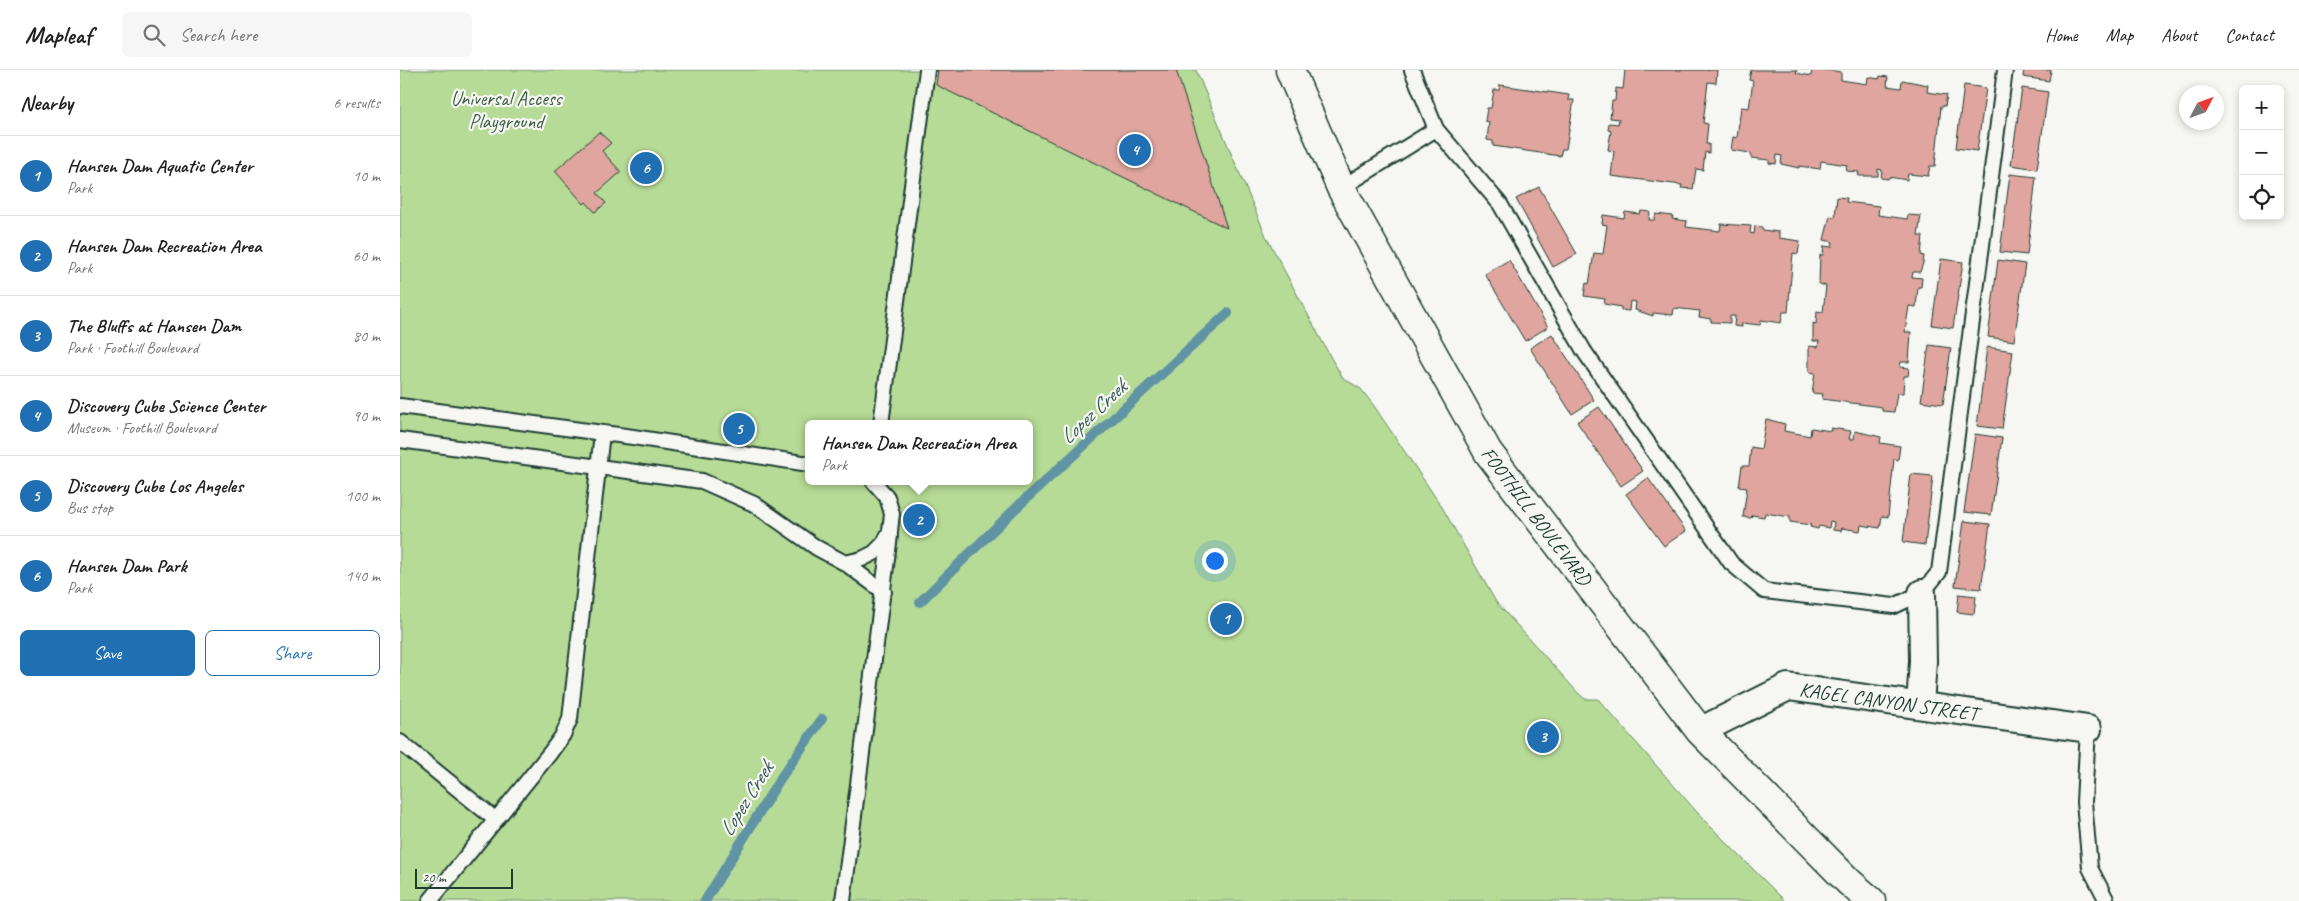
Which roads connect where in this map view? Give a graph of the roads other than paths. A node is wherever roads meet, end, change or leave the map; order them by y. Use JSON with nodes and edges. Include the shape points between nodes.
{"nodes":[{"id":1,"x":927,"y":70,"type":"edge"},
{"id":2,"x":1290,"y":70,"type":"edge"},
{"id":3,"x":1412,"y":70,"type":"edge"},
{"id":4,"x":2005,"y":70,"type":"edge"},
{"id":5,"x":1436,"y":129,"type":"junction"},
{"id":6,"x":1341,"y":188,"type":"junction"},
{"id":7,"x":400,"y":406,"type":"edge"},
{"id":8,"x":882,"y":420,"type":"edge"},
{"id":9,"x":602,"y":433,"type":"junction"},
{"id":10,"x":400,"y":440,"type":"edge"},
{"id":11,"x":805,"y":463,"type":"edge"},
{"id":12,"x":599,"y":466,"type":"junction"},
{"id":13,"x":876,"y":485,"type":"edge"},
{"id":14,"x":890,"y":531,"type":"junction"},
{"id":15,"x":845,"y":563,"type":"junction"},
{"id":16,"x":884,"y":592,"type":"junction"},
{"id":17,"x":1922,"y":593,"type":"junction"},
{"id":18,"x":1920,"y":706,"type":"junction"},
{"id":19,"x":2088,"y":729,"type":"joint"},
{"id":20,"x":1700,"y":731,"type":"junction"},
{"id":21,"x":400,"y":742,"type":"edge"},
{"id":22,"x":496,"y":820,"type":"junction"},
{"id":23,"x":430,"y":901,"type":"edge"},
{"id":24,"x":843,"y":901,"type":"edge"},
{"id":25,"x":1870,"y":901,"type":"edge"},
{"id":26,"x":2107,"y":901,"type":"edge"}],
"edges":[{"from":1,"to":8,"type":"lane"},
{"from":2,"to":6,"type":"main road","name":"FOOTHILL BOULEVARD"},
{"from":3,"to":5,"type":"lane"},
{"from":4,"to":17,"type":"lane","via":[[1939,572]]},
{"from":5,"to":6,"type":"lane"},
{"from":5,"to":17,"type":"lane","via":[[1500,204],[1584,351],[1731,563],[1764,591],[1894,606]]},
{"from":6,"to":20,"type":"main road","name":"FOOTHILL BOULEVARD","via":[[1488,452]]},
{"from":7,"to":9,"type":"lane"},
{"from":9,"to":11,"type":"lane"},
{"from":9,"to":12,"type":"lane"},
{"from":10,"to":12,"type":"lane"},
{"from":12,"to":15,"type":"lane","via":[[711,484],[754,504],[817,548]]},
{"from":12,"to":22,"type":"lane","via":[[570,719],[550,753]]},
{"from":13,"to":14,"type":"lane","via":[[887,497],[892,514]]},
{"from":14,"to":15,"type":"lane","via":[[874,553]]},
{"from":14,"to":16,"type":"lane"},
{"from":15,"to":16,"type":"lane"},
{"from":16,"to":24,"type":"lane"},
{"from":17,"to":18,"type":"street"},
{"from":18,"to":19,"type":"street","name":"KAGEL CANYON STREET"},
{"from":18,"to":20,"type":"street","name":"KAGEL CANYON STREET","via":[[1788,687]]},
{"from":19,"to":26,"type":"lane","via":[[2084,802],[2090,868]]},
{"from":20,"to":25,"type":"main road","name":"FOOTHILL BOULEVARD"},
{"from":21,"to":22,"type":"lane"},
{"from":22,"to":23,"type":"lane"}]}
